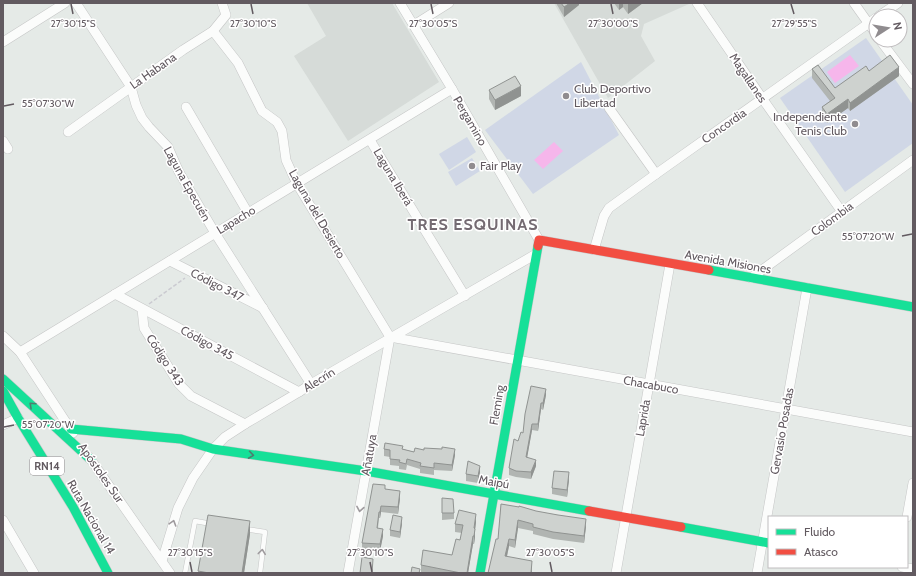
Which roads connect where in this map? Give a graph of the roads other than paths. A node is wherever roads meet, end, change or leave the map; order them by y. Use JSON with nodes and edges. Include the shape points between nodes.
{"nodes":[{"id":1,"x":65,"y":3,"type":"edge"},
{"id":2,"x":76,"y":3,"type":"edge"},
{"id":3,"x":222,"y":3,"type":"edge"},
{"id":4,"x":400,"y":3,"type":"edge"},
{"id":5,"x":449,"y":3,"type":"edge"},
{"id":6,"x":697,"y":3,"type":"edge"},
{"id":7,"x":854,"y":3,"type":"edge"},
{"id":8,"x":868,"y":17,"type":"edge"},
{"id":9,"x":868,"y":24,"type":"edge"},
{"id":10,"x":414,"y":25,"type":"junction"},
{"id":11,"x":213,"y":31,"type":"junction"},
{"id":12,"x":3,"y":42,"type":"edge"},
{"id":13,"x":886,"y":48,"type":"edge"},
{"id":14,"x":913,"y":84,"type":"edge"},
{"id":15,"x":131,"y":87,"type":"junction"},
{"id":16,"x":452,"y":89,"type":"junction"},
{"id":17,"x":762,"y":99,"type":"junction"},
{"id":18,"x":186,"y":106,"type":"dead end"},
{"id":19,"x":609,"y":108,"type":"dead end"},
{"id":20,"x":68,"y":132,"type":"dead end"},
{"id":21,"x":370,"y":140,"type":"junction"},
{"id":22,"x":3,"y":141,"type":"edge"},
{"id":23,"x":8,"y":149,"type":"dead end"},
{"id":24,"x":913,"y":160,"type":"edge"},
{"id":25,"x":656,"y":174,"type":"junction"},
{"id":26,"x":298,"y":184,"type":"junction"},
{"id":27,"x":248,"y":212,"type":"junction"},
{"id":28,"x":842,"y":212,"type":"junction"},
{"id":29,"x":215,"y":233,"type":"junction"},
{"id":30,"x":539,"y":240,"type":"junction"},
{"id":31,"x":594,"y":250,"type":"junction"},
{"id":32,"x":536,"y":254,"type":"junction"},
{"id":33,"x":170,"y":261,"type":"junction"},
{"id":34,"x":670,"y":264,"type":"junction"},
{"id":35,"x":751,"y":278,"type":"junction"},
{"id":36,"x":807,"y":288,"type":"junction"},
{"id":37,"x":115,"y":294,"type":"junction"},
{"id":38,"x":465,"y":296,"type":"junction"},
{"id":39,"x":913,"y":307,"type":"edge"},
{"id":40,"x":142,"y":309,"type":"junction"},
{"id":41,"x":264,"y":309,"type":"junction"},
{"id":42,"x":3,"y":336,"type":"edge"},
{"id":43,"x":390,"y":337,"type":"junction"},
{"id":44,"x":20,"y":352,"type":"junction"},
{"id":45,"x":517,"y":360,"type":"junction"},
{"id":46,"x":3,"y":379,"type":"edge"},
{"id":47,"x":310,"y":384,"type":"junction"},
{"id":48,"x":649,"y":384,"type":"junction"},
{"id":49,"x":3,"y":391,"type":"edge"},
{"id":50,"x":299,"y":392,"type":"junction"},
{"id":51,"x":786,"y":409,"type":"junction"},
{"id":52,"x":18,"y":418,"type":"junction"},
{"id":53,"x":245,"y":424,"type":"junction"},
{"id":54,"x":3,"y":426,"type":"edge"},
{"id":55,"x":71,"y":430,"type":"junction"},
{"id":56,"x":913,"y":432,"type":"edge"},
{"id":57,"x":213,"y":449,"type":"junction"},
{"id":58,"x":91,"y":460,"type":"junction"},
{"id":59,"x":366,"y":471,"type":"junction"},
{"id":60,"x":913,"y":483,"type":"edge"},
{"id":61,"x":494,"y":494,"type":"junction"},
{"id":62,"x":770,"y":516,"type":"edge"},
{"id":63,"x":907,"y":516,"type":"edge"},
{"id":64,"x":626,"y":518,"type":"junction"},
{"id":65,"x":3,"y":520,"type":"edge"},
{"id":66,"x":218,"y":525,"type":"edge"},
{"id":67,"x":242,"y":528,"type":"edge"},
{"id":68,"x":768,"y":530,"type":"edge"},
{"id":69,"x":766,"y":543,"type":"edge"},
{"id":70,"x":162,"y":560,"type":"junction"},
{"id":71,"x":34,"y":573,"type":"edge"},
{"id":72,"x":108,"y":573,"type":"edge"},
{"id":73,"x":170,"y":573,"type":"edge"},
{"id":74,"x":185,"y":573,"type":"edge"},
{"id":75,"x":260,"y":573,"type":"edge"},
{"id":76,"x":348,"y":573,"type":"edge"},
{"id":77,"x":480,"y":573,"type":"edge"},
{"id":78,"x":616,"y":573,"type":"edge"},
{"id":79,"x":757,"y":573,"type":"edge"}],
"edges":[{"from":1,"to":12,"type":"street"},
{"from":2,"to":15,"type":"street","name":"Laguna Epecuén"},
{"from":3,"to":11,"type":"street","name":"La Habana","via":[[226,14]]},
{"from":4,"to":10,"type":"street","name":"Pergamino"},
{"from":5,"to":10,"type":"street"},
{"from":6,"to":17,"type":"street","name":"Magallanes"},
{"from":7,"to":8,"type":"street"},
{"from":9,"to":17,"type":"street","name":"Concordia"},
{"from":10,"to":16,"type":"street","name":"Pergamino"},
{"from":11,"to":15,"type":"street","name":"La Habana"},
{"from":11,"to":26,"type":"street","name":"Laguna del Desierto","via":[[238,64],[262,111],[277,122],[282,131],[286,160]]},
{"from":13,"to":14,"type":"street"},
{"from":15,"to":20,"type":"street","name":"La Habana"},
{"from":15,"to":29,"type":"street","name":"Laguna Epecuén","via":[[142,118],[168,147],[179,172]]},
{"from":16,"to":21,"type":"street","name":"Lapacho"},
{"from":16,"to":30,"type":"street","name":"Pergamino"},
{"from":17,"to":25,"type":"street","name":"Concordia"},
{"from":17,"to":28,"type":"street","name":"Magallanes"},
{"from":18,"to":27,"type":"street"},
{"from":19,"to":25,"type":"street"},
{"from":21,"to":26,"type":"street","name":"Lapacho"},
{"from":21,"to":38,"type":"street","name":"Laguna Iberá"},
{"from":22,"to":23,"type":"street"},
{"from":24,"to":28,"type":"street","name":"Colombia"},
{"from":25,"to":31,"type":"street","name":"Concordia","via":[[609,208],[604,216]]},
{"from":26,"to":27,"type":"street","name":"Lapacho"},
{"from":26,"to":43,"type":"street","name":"Laguna del Desierto"},
{"from":27,"to":29,"type":"street","name":"Lapacho"},
{"from":28,"to":35,"type":"street","name":"Colombia"},
{"from":29,"to":33,"type":"street","name":"Lapacho"},
{"from":29,"to":41,"type":"street","name":"Laguna Epecuén"},
{"from":30,"to":31,"type":"main road","name":"Avenida Misiones"},
{"from":30,"to":32,"type":"main road","name":"Fleming"},
{"from":31,"to":34,"type":"main road","name":"Avenida Misiones"},
{"from":32,"to":38,"type":"street","name":"Alecrín"},
{"from":32,"to":45,"type":"main road","name":"Fleming"},
{"from":33,"to":37,"type":"street","name":"Lapacho"},
{"from":33,"to":41,"type":"street","name":"Código 347"},
{"from":34,"to":35,"type":"main road","name":"Avenida Misiones"},
{"from":34,"to":48,"type":"street","name":"Laprida"},
{"from":35,"to":36,"type":"main road","name":"Avenida Misiones"},
{"from":36,"to":39,"type":"main road","name":"Avenida Misiones"},
{"from":36,"to":51,"type":"street","name":"Gervasio Posadas"},
{"from":37,"to":40,"type":"street","name":"Código 345"},
{"from":37,"to":44,"type":"street","name":"Lapacho"},
{"from":38,"to":43,"type":"street","name":"Alecrín"},
{"from":40,"to":50,"type":"street","name":"Código 345"},
{"from":40,"to":53,"type":"street","name":"Código 343","via":[[144,328],[179,384],[191,396]]},
{"from":41,"to":47,"type":"street","name":"Laguna Epecuén"},
{"from":42,"to":44,"type":"street","name":"Apóstoles Sur"},
{"from":43,"to":45,"type":"street","name":"Chacabuco"},
{"from":43,"to":47,"type":"street","name":"Alecrín"},
{"from":43,"to":59,"type":"street","name":"Añatuya"},
{"from":44,"to":55,"type":"street","name":"Apóstoles Sur"},
{"from":45,"to":48,"type":"street","name":"Chacabuco"},
{"from":45,"to":61,"type":"main road","name":"Fleming"},
{"from":58,"to":46,"type":"main road","one_way":true},
{"from":47,"to":50,"type":"street","name":"Alecrín"},
{"from":48,"to":51,"type":"street","name":"Chacabuco"},
{"from":48,"to":64,"type":"street","name":"Laprida"},
{"from":49,"to":52,"type":"main road","name":"Ruta Nacional 14","number":"RN14"},
{"from":50,"to":53,"type":"street","name":"Alecrín"},
{"from":51,"to":56,"type":"street","name":"Chacabuco"},
{"from":51,"to":62,"type":"street","name":"Gervasio Posadas"},
{"from":52,"to":54,"type":"street"},
{"from":52,"to":72,"type":"main road","name":"Ruta Nacional 14","number":"RN14","via":[[73,507]]},
{"from":53,"to":57,"type":"street","name":"Alecrín","via":[[225,437]]},
{"from":55,"to":57,"type":"main road","name":"Maipú","via":[[181,439]]},
{"from":55,"to":58,"type":"street","name":"Apóstoles Sur"},
{"from":57,"to":59,"type":"main road","name":"Maipú","one_way":true},
{"from":70,"to":57,"type":"street","name":"Alecrín","one_way":true,"via":[[178,508],[193,478]]},
{"from":58,"to":70,"type":"street","name":"Apóstoles Sur"},
{"from":59,"to":61,"type":"main road","name":"Maipú"},
{"from":59,"to":76,"type":"street","name":"Añatuya","one_way":true},
{"from":60,"to":63,"type":"street"},
{"from":61,"to":64,"type":"main road","name":"Maipú"},
{"from":61,"to":77,"type":"main road","name":"Fleming"},
{"from":64,"to":69,"type":"main road","name":"Maipú"},
{"from":64,"to":78,"type":"street","name":"Laprida"},
{"from":65,"to":71,"type":"street"},
{"from":66,"to":74,"type":"lane","via":[[195,521]]},
{"from":75,"to":67,"type":"lane","one_way":true,"via":[[265,532]]},
{"from":68,"to":69,"type":"street","name":"Gervasio Posadas"},
{"from":69,"to":79,"type":"street","name":"Gervasio Posadas"},
{"from":70,"to":73,"type":"street","name":"Apóstoles Sur"}]}
